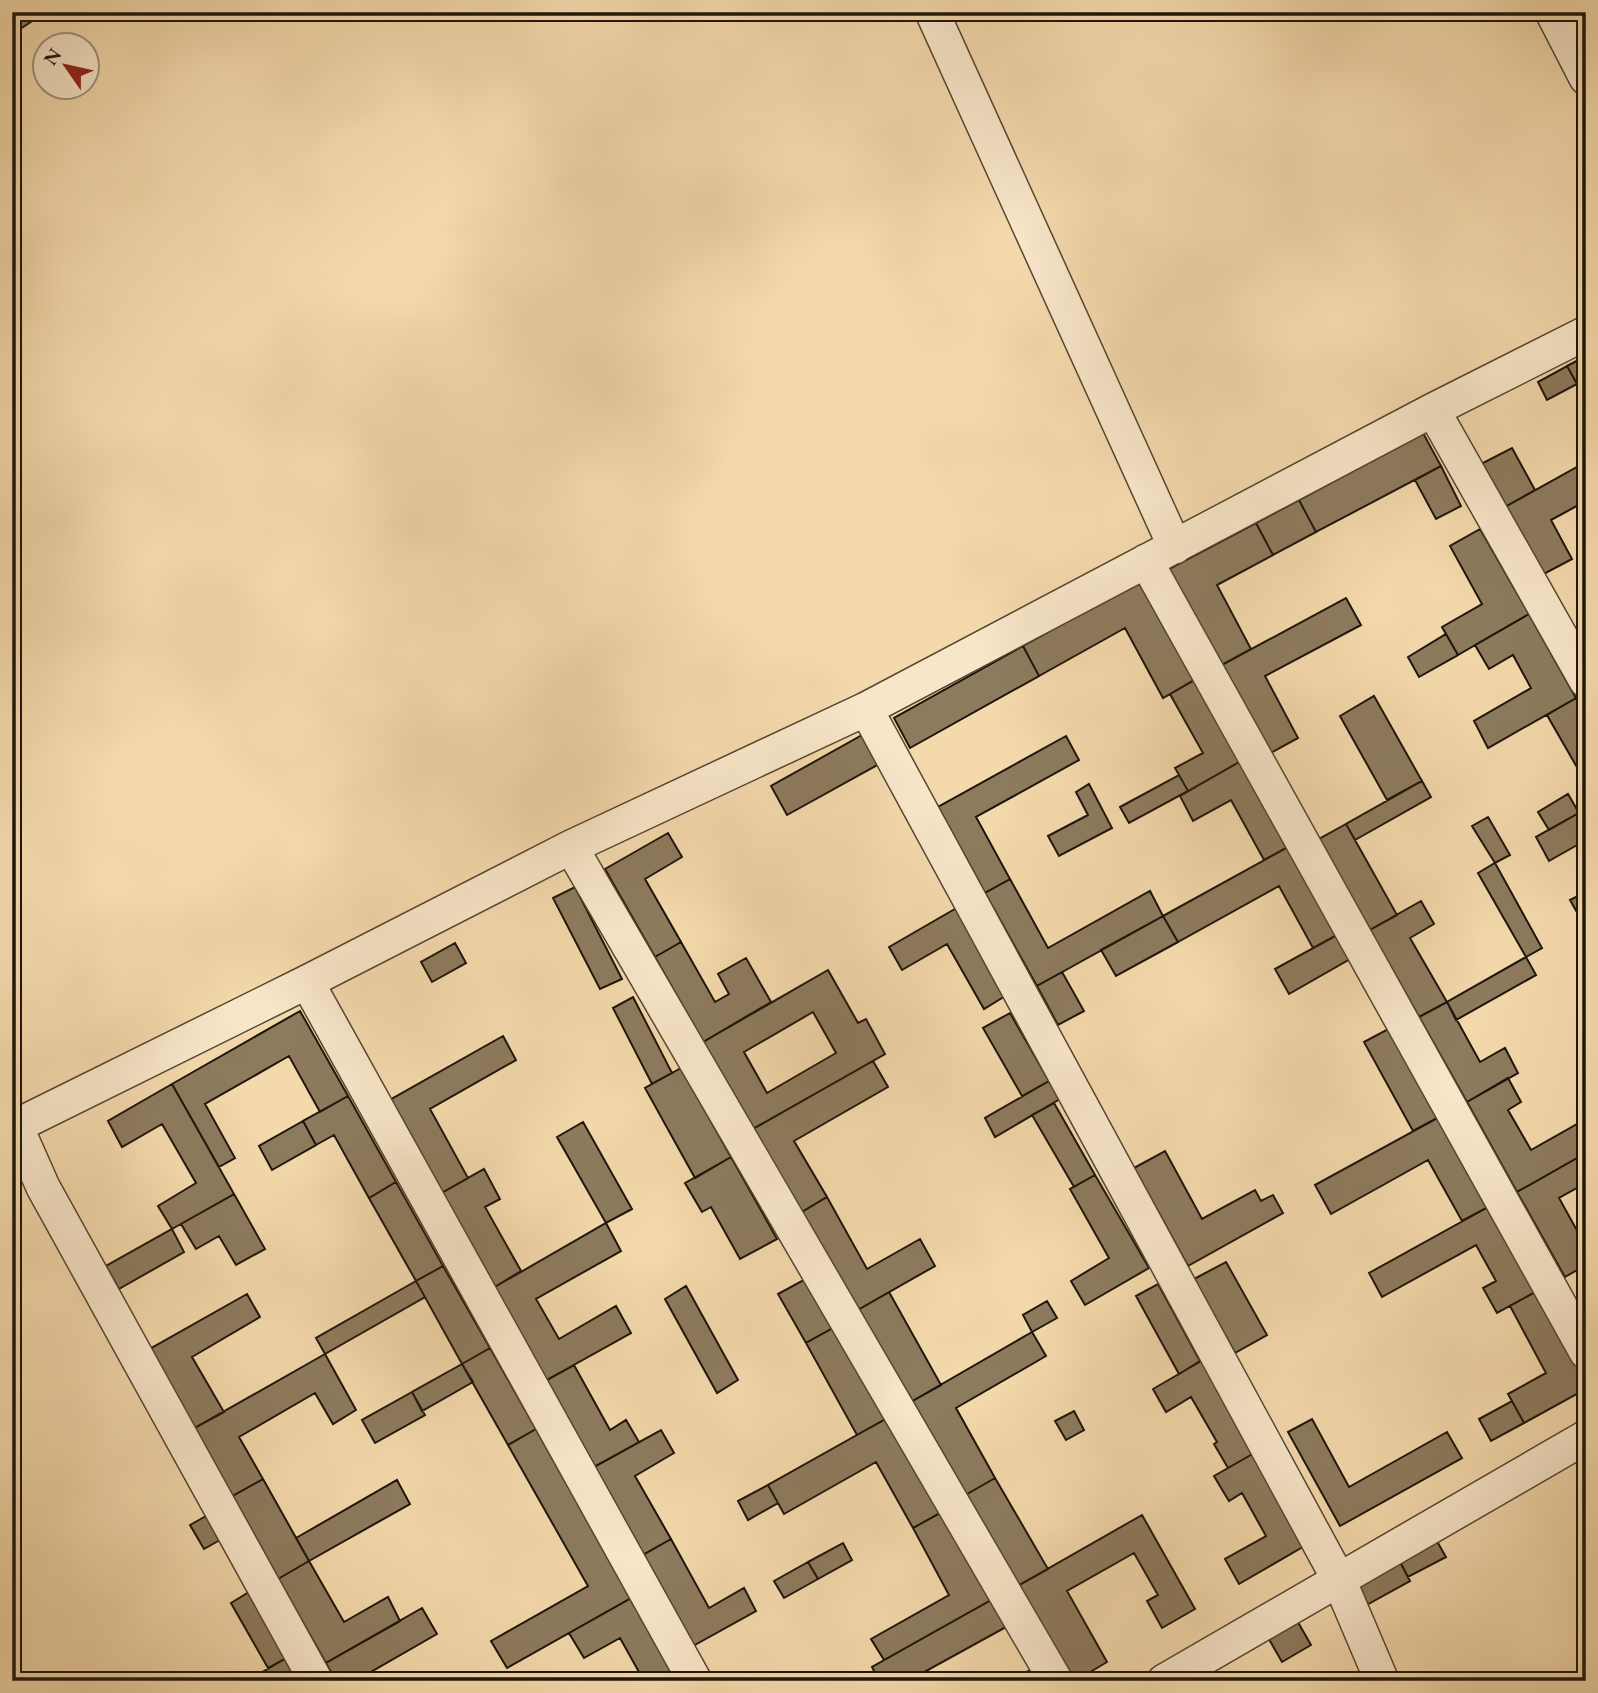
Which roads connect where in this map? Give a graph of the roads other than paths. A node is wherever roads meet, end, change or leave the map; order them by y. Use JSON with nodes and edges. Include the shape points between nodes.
{"nodes":[{"id":1,"x":932,"y":12,"type":"edge"},
{"id":2,"x":1552,"y":12,"type":"edge"},
{"id":3,"x":1586,"y":78,"type":"edge"},
{"id":4,"x":1586,"y":333,"type":"edge"},
{"id":5,"x":1433,"y":410,"type":"junction"},
{"id":6,"x":1161,"y":554,"type":"junction"},
{"id":7,"x":1586,"y":681,"type":"edge"},
{"id":8,"x":866,"y":709,"type":"junction"},
{"id":9,"x":571,"y":847,"type":"junction"},
{"id":10,"x":307,"y":982,"type":"junction"},
{"id":11,"x":14,"y":1127,"type":"edge"},
{"id":12,"x":1586,"y":1352,"type":"edge"},
{"id":13,"x":1586,"y":1437,"type":"edge"},
{"id":14,"x":1339,"y":1580,"type":"junction"},
{"id":15,"x":316,"y":1681,"type":"edge"},
{"id":16,"x":695,"y":1681,"type":"edge"},
{"id":17,"x":1056,"y":1681,"type":"edge"},
{"id":18,"x":1164,"y":1681,"type":"edge"},
{"id":19,"x":1382,"y":1681,"type":"edge"}],
"edges":[{"from":1,"to":6,"type":"street"},
{"from":2,"to":3,"type":"street"},
{"from":4,"to":5,"type":"street"},
{"from":5,"to":6,"type":"street"},
{"from":5,"to":7,"type":"street"},
{"from":6,"to":8,"type":"street"},
{"from":6,"to":12,"type":"street"},
{"from":8,"to":9,"type":"street"},
{"from":8,"to":14,"type":"street"},
{"from":9,"to":10,"type":"street"},
{"from":9,"to":17,"type":"street"},
{"from":10,"to":11,"type":"street"},
{"from":10,"to":16,"type":"street"},
{"from":11,"to":15,"type":"street"},
{"from":13,"to":14,"type":"street"},
{"from":14,"to":18,"type":"street"},
{"from":14,"to":19,"type":"street"}]}
